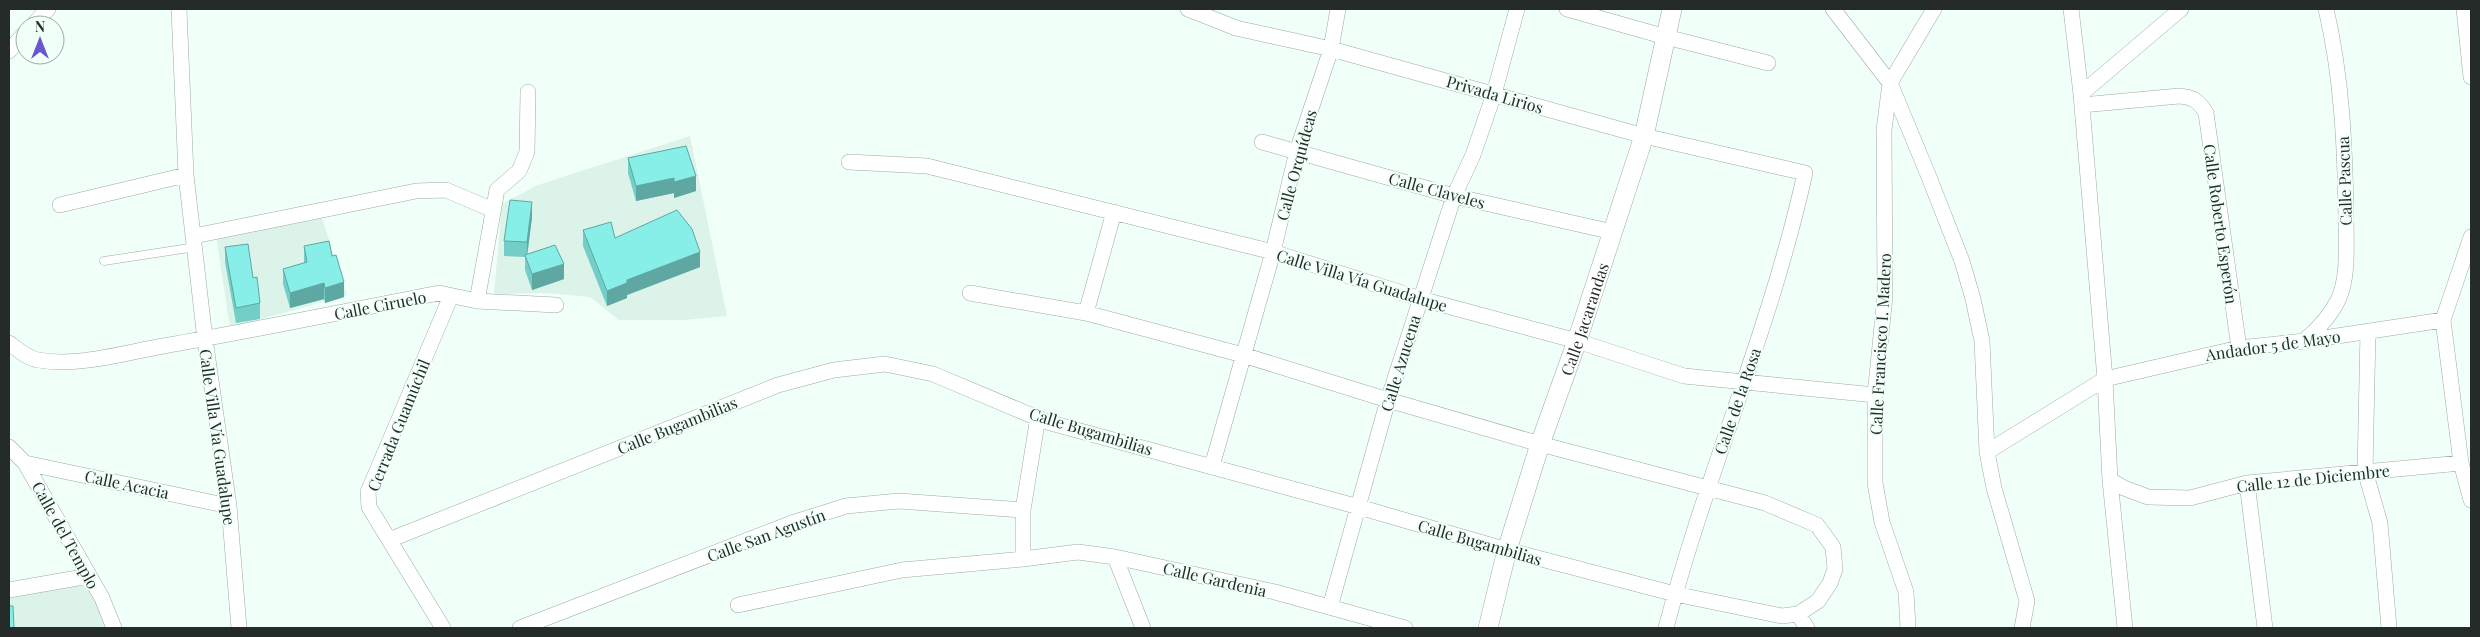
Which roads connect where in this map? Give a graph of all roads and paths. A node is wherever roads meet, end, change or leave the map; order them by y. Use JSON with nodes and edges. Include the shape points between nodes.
{"nodes":[{"id":1,"x":180,"y":9,"type":"edge"},
{"id":2,"x":1188,"y":9,"type":"edge"},
{"id":3,"x":1338,"y":9,"type":"edge"},
{"id":4,"x":1517,"y":9,"type":"edge"},
{"id":5,"x":1567,"y":9,"type":"edge"},
{"id":6,"x":1672,"y":9,"type":"edge"},
{"id":7,"x":1833,"y":9,"type":"edge"},
{"id":8,"x":1934,"y":9,"type":"edge"},
{"id":9,"x":2071,"y":9,"type":"edge"},
{"id":10,"x":2181,"y":9,"type":"edge"},
{"id":11,"x":2326,"y":9,"type":"edge"},
{"id":12,"x":2464,"y":9,"type":"edge"},
{"id":13,"x":2469,"y":33,"type":"edge"},
{"id":14,"x":1666,"y":38,"type":"junction"},
{"id":15,"x":1331,"y":49,"type":"junction"},
{"id":16,"x":1768,"y":63,"type":"dead end"},
{"id":17,"x":2471,"y":77,"type":"edge"},
{"id":18,"x":1890,"y":83,"type":"junction"},
{"id":19,"x":528,"y":92,"type":"dead end"},
{"id":20,"x":1494,"y":94,"type":"junction"},
{"id":21,"x":2082,"y":99,"type":"junction"},
{"id":22,"x":1644,"y":136,"type":"junction"},
{"id":23,"x":1262,"y":142,"type":"dead end"},
{"id":24,"x":1297,"y":151,"type":"junction"},
{"id":25,"x":849,"y":162,"type":"dead end"},
{"id":26,"x":1805,"y":173,"type":"joint"},
{"id":27,"x":186,"y":175,"type":"junction"},
{"id":28,"x":1454,"y":196,"type":"junction"},
{"id":29,"x":60,"y":205,"type":"dead end"},
{"id":30,"x":493,"y":210,"type":"junction"},
{"id":31,"x":1114,"y":212,"type":"junction"},
{"id":32,"x":1613,"y":232,"type":"junction"},
{"id":33,"x":2471,"y":237,"type":"edge"},
{"id":34,"x":195,"y":242,"type":"junction"},
{"id":35,"x":1273,"y":252,"type":"junction"},
{"id":36,"x":104,"y":261,"type":"dead end"},
{"id":37,"x":970,"y":293,"type":"dead end"},
{"id":38,"x":451,"y":296,"type":"junction"},
{"id":39,"x":1421,"y":299,"type":"junction"},
{"id":40,"x":477,"y":301,"type":"junction"},
{"id":41,"x":556,"y":305,"type":"dead end"},
{"id":42,"x":1086,"y":313,"type":"junction"},
{"id":43,"x":2443,"y":320,"type":"junction"},
{"id":44,"x":2368,"y":331,"type":"junction"},
{"id":45,"x":205,"y":339,"type":"junction"},
{"id":46,"x":1577,"y":341,"type":"junction"},
{"id":47,"x":2304,"y":341,"type":"junction"},
{"id":48,"x":9,"y":342,"type":"edge"},
{"id":49,"x":2239,"y":348,"type":"junction"},
{"id":50,"x":1243,"y":355,"type":"junction"},
{"id":51,"x":2105,"y":379,"type":"junction"},
{"id":52,"x":1746,"y":381,"type":"junction"},
{"id":53,"x":1875,"y":395,"type":"junction"},
{"id":54,"x":1388,"y":400,"type":"junction"},
{"id":55,"x":1038,"y":418,"type":"junction"},
{"id":56,"x":1540,"y":444,"type":"junction"},
{"id":57,"x":9,"y":447,"type":"edge"},
{"id":58,"x":1988,"y":452,"type":"junction"},
{"id":59,"x":25,"y":463,"type":"junction"},
{"id":60,"x":2462,"y":463,"type":"junction"},
{"id":61,"x":1212,"y":466,"type":"junction"},
{"id":62,"x":2364,"y":471,"type":"junction"},
{"id":63,"x":2110,"y":480,"type":"junction"},
{"id":64,"x":2247,"y":483,"type":"junction"},
{"id":65,"x":1708,"y":487,"type":"junction"},
{"id":66,"x":2471,"y":500,"type":"edge"},
{"id":67,"x":229,"y":506,"type":"junction"},
{"id":68,"x":1359,"y":507,"type":"junction"},
{"id":69,"x":1023,"y":510,"type":"junction"},
{"id":70,"x":389,"y":540,"type":"junction"},
{"id":71,"x":1507,"y":550,"type":"junction"},
{"id":72,"x":1115,"y":557,"type":"junction"},
{"id":73,"x":1023,"y":560,"type":"junction"},
{"id":74,"x":89,"y":576,"type":"junction"},
{"id":75,"x":9,"y":590,"type":"edge"},
{"id":76,"x":1675,"y":594,"type":"junction"},
{"id":77,"x":738,"y":605,"type":"dead end"},
{"id":78,"x":1330,"y":607,"type":"junction"},
{"id":79,"x":1798,"y":614,"type":"junction"},
{"id":80,"x":114,"y":628,"type":"edge"},
{"id":81,"x":239,"y":628,"type":"edge"},
{"id":82,"x":443,"y":628,"type":"edge"},
{"id":83,"x":520,"y":628,"type":"edge"},
{"id":84,"x":1143,"y":628,"type":"edge"},
{"id":85,"x":1405,"y":628,"type":"edge"},
{"id":86,"x":1488,"y":628,"type":"edge"},
{"id":87,"x":1666,"y":628,"type":"edge"},
{"id":88,"x":1807,"y":628,"type":"edge"},
{"id":89,"x":1908,"y":628,"type":"edge"},
{"id":90,"x":2022,"y":628,"type":"edge"},
{"id":91,"x":2125,"y":628,"type":"edge"},
{"id":92,"x":2265,"y":628,"type":"edge"},
{"id":93,"x":2389,"y":628,"type":"edge"}],
"edges":[{"from":1,"to":27,"type":"street","name":"Calle Villa Vía Guadalupe"},
{"from":2,"to":15,"type":"street","name":"Privada Lirios","via":[[1236,28]]},
{"from":3,"to":15,"type":"street","name":"Calle Orquídeas"},
{"from":4,"to":20,"type":"street","name":"Calle Azucena"},
{"from":5,"to":14,"type":"street"},
{"from":6,"to":14,"type":"street","name":"Calle Jacarandas"},
{"from":7,"to":18,"type":"street"},
{"from":8,"to":18,"type":"street","name":"Calle Francisco I. Madero"},
{"from":9,"to":21,"type":"street"},
{"from":10,"to":21,"type":"street"},
{"from":11,"to":47,"type":"street","name":"Calle Pascua","via":[[2335,44],[2343,123],[2346,261],[2339,299],[2325,322]]},
{"from":12,"to":13,"type":"street"},
{"from":13,"to":17,"type":"street"},
{"from":14,"to":16,"type":"street"},
{"from":14,"to":22,"type":"street","name":"Calle Jacarandas"},
{"from":15,"to":20,"type":"street","name":"Privada Lirios"},
{"from":15,"to":24,"type":"street","name":"Calle Orquídeas"},
{"from":18,"to":53,"type":"street","name":"Calle Francisco I. Madero","via":[[1884,130],[1886,296]]},
{"from":18,"to":58,"type":"street","via":[[1962,261],[1973,299],[1982,341]]},
{"from":19,"to":30,"type":"street","via":[[527,152],[519,171],[497,190]]},
{"from":20,"to":22,"type":"street","name":"Privada Lirios"},
{"from":20,"to":28,"type":"street","name":"Calle Azucena","via":[[1473,155]]},
{"from":21,"to":49,"type":"street","name":"Calle Roberto Esperón","via":[[2189,97],[2199,102],[2206,113]]},
{"from":21,"to":51,"type":"street"},
{"from":22,"to":26,"type":"street","name":"Privada Lirios"},
{"from":22,"to":32,"type":"street","name":"Calle Jacarandas"},
{"from":23,"to":24,"type":"street","name":"Calle Claveles"},
{"from":24,"to":28,"type":"street","name":"Calle Claveles"},
{"from":24,"to":35,"type":"street","name":"Calle Orquídeas"},
{"from":25,"to":31,"type":"street","name":"Calle Villa Vía Guadalupe","via":[[927,166]]},
{"from":26,"to":52,"type":"street","name":"Calle de la Rosa","via":[[1793,226]]},
{"from":27,"to":29,"type":"street"},
{"from":27,"to":34,"type":"street","name":"Calle Villa Vía Guadalupe"},
{"from":28,"to":32,"type":"street","name":"Calle Claveles"},
{"from":28,"to":39,"type":"street","name":"Calle Azucena"},
{"from":30,"to":34,"type":"street","via":[[446,190],[416,191]]},
{"from":30,"to":40,"type":"street"},
{"from":31,"to":35,"type":"street","name":"Calle Villa Vía Guadalupe"},
{"from":31,"to":42,"type":"street"},
{"from":32,"to":46,"type":"street","name":"Calle Jacarandas"},
{"from":33,"to":43,"type":"street"},
{"from":34,"to":36,"type":"lane"},
{"from":34,"to":45,"type":"street","name":"Calle Villa Vía Guadalupe"},
{"from":35,"to":39,"type":"street","name":"Calle Villa Vía Guadalupe"},
{"from":35,"to":50,"type":"street","name":"Calle Orquídeas"},
{"from":37,"to":42,"type":"street"},
{"from":38,"to":40,"type":"street","name":"Calle Ciruelo"},
{"from":38,"to":45,"type":"street","name":"Calle Ciruelo","via":[[439,293]]},
{"from":38,"to":70,"type":"street","name":"Cerrada Guamúchil","via":[[368,492],[369,506]]},
{"from":39,"to":46,"type":"street","name":"Calle Villa Vía Guadalupe"},
{"from":39,"to":54,"type":"street","name":"Calle Azucena"},
{"from":40,"to":41,"type":"street","name":"Calle Ciruelo"},
{"from":42,"to":50,"type":"street"},
{"from":43,"to":44,"type":"street","name":"Andador 5 de Mayo"},
{"from":43,"to":60,"type":"street"},
{"from":44,"to":47,"type":"street","name":"Andador 5 de Mayo"},
{"from":44,"to":62,"type":"street"},
{"from":45,"to":48,"type":"street","name":"Calle Ciruelo","via":[[64,361],[37,360]]},
{"from":45,"to":67,"type":"street","name":"Calle Villa Vía Guadalupe"},
{"from":46,"to":52,"type":"street","name":"Calle Villa Vía Guadalupe","via":[[1684,376]]},
{"from":46,"to":56,"type":"street","name":"Calle Jacarandas"},
{"from":47,"to":49,"type":"street","name":"Andador 5 de Mayo"},
{"from":49,"to":51,"type":"street","name":"Andador 5 de Mayo"},
{"from":50,"to":54,"type":"street"},
{"from":50,"to":61,"type":"street","name":"Calle Orquídeas"},
{"from":51,"to":58,"type":"street","name":"Andador 5 de Mayo"},
{"from":51,"to":63,"type":"street"},
{"from":52,"to":53,"type":"street","name":"Calle Villa Vía Guadalupe"},
{"from":52,"to":65,"type":"street","name":"Calle de la Rosa"},
{"from":53,"to":89,"type":"street","name":"Calle Francisco I. Madero","via":[[1875,483],[1882,522],[1906,592]]},
{"from":54,"to":56,"type":"street"},
{"from":54,"to":68,"type":"street","name":"Calle Azucena"},
{"from":55,"to":61,"type":"street","name":"Calle Bugambilias"},
{"from":55,"to":69,"type":"street"},
{"from":55,"to":70,"type":"street","name":"Calle Bugambilias","via":[[934,374],[885,364],[834,370],[778,385]]},
{"from":56,"to":65,"type":"street"},
{"from":56,"to":71,"type":"street","name":"Calle Jacarandas"},
{"from":57,"to":59,"type":"street","name":"Calle del Templo"},
{"from":58,"to":90,"type":"street","via":[[1994,488],[2027,601]]},
{"from":59,"to":67,"type":"street","name":"Calle Acacia"},
{"from":59,"to":74,"type":"street","name":"Calle del Templo"},
{"from":60,"to":62,"type":"street","name":"Calle 12 de Diciembre"},
{"from":60,"to":66,"type":"street"},
{"from":61,"to":68,"type":"street","name":"Calle Bugambilias"},
{"from":62,"to":64,"type":"street","name":"Calle 12 de Diciembre"},
{"from":62,"to":93,"type":"street","via":[[2380,523]]},
{"from":63,"to":64,"type":"street","name":"Calle 12 de Diciembre","via":[[2148,497],[2181,498]]},
{"from":63,"to":91,"type":"street"},
{"from":64,"to":92,"type":"street"},
{"from":65,"to":76,"type":"street","name":"Calle de la Rosa"},
{"from":65,"to":79,"type":"street","via":[[1765,503],[1817,525],[1833,547],[1835,569],[1830,583],[1818,601]]},
{"from":67,"to":81,"type":"street","name":"Calle Villa Vía Guadalupe"},
{"from":68,"to":71,"type":"street","name":"Calle Bugambilias"},
{"from":68,"to":78,"type":"street","name":"Calle Azucena"},
{"from":69,"to":73,"type":"street"},
{"from":69,"to":83,"type":"street","name":"Calle San Agustín","via":[[899,501],[846,506],[792,523]]},
{"from":70,"to":82,"type":"street","name":"Cerrada Guamúchil"},
{"from":71,"to":76,"type":"street","name":"Calle Bugambilias"},
{"from":71,"to":86,"type":"street","name":"Calle Jacarandas"},
{"from":72,"to":73,"type":"street","name":"Calle Gardenia","via":[[1078,552]]},
{"from":72,"to":78,"type":"street","name":"Calle Gardenia"},
{"from":72,"to":84,"type":"street"},
{"from":73,"to":77,"type":"street","name":"Calle Gardenia","via":[[902,570]]},
{"from":74,"to":75,"type":"street"},
{"from":74,"to":80,"type":"street","name":"Calle del Templo"},
{"from":76,"to":79,"type":"street","name":"Calle Bugambilias","via":[[1782,616]]},
{"from":76,"to":87,"type":"street","name":"Calle de la Rosa"},
{"from":78,"to":85,"type":"street","name":"Calle Gardenia"},
{"from":79,"to":88,"type":"street"}]}
